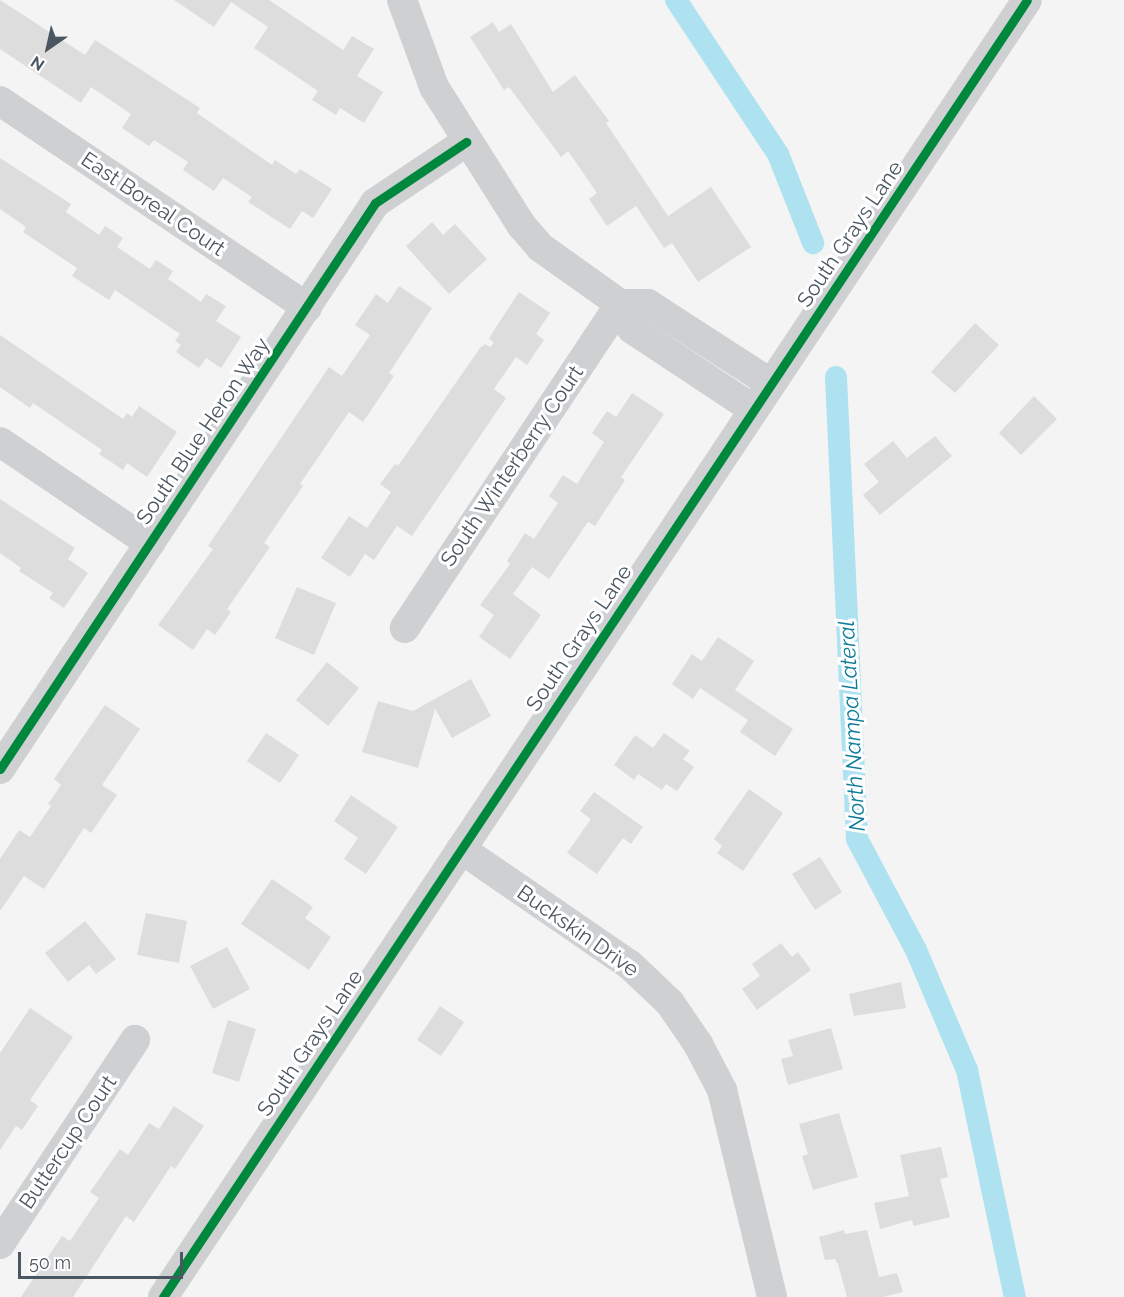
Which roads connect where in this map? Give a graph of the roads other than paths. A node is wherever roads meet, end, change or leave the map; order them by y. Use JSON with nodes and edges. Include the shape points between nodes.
{"nodes":[{"id":1,"x":402,"y":0,"type":"edge"},
{"id":2,"x":1027,"y":0,"type":"edge"},
{"id":3,"x":0,"y":101,"type":"edge"},
{"id":4,"x":466,"y":142,"type":"junction"},
{"id":5,"x":620,"y":304,"type":"junction"},
{"id":6,"x":307,"y":307,"type":"junction"},
{"id":7,"x":770,"y":383,"type":"junction"},
{"id":8,"x":753,"y":409,"type":"junction"},
{"id":9,"x":0,"y":442,"type":"edge"},
{"id":10,"x":150,"y":543,"type":"junction"},
{"id":11,"x":405,"y":628,"type":"dead end"},
{"id":12,"x":0,"y":770,"type":"edge"},
{"id":13,"x":461,"y":849,"type":"junction"},
{"id":14,"x":135,"y":1041,"type":"dead end"},
{"id":15,"x":0,"y":1244,"type":"edge"},
{"id":16,"x":163,"y":1297,"type":"edge"},
{"id":17,"x":772,"y":1297,"type":"edge"}],
"edges":[{"from":1,"to":4,"type":"street","via":[[434,87]]},
{"from":2,"to":7,"type":"street","name":"South Grays Lane"},
{"from":3,"to":6,"type":"street","name":"East Boreal Court"},
{"from":4,"to":5,"type":"street","via":[[540,247]]},
{"from":4,"to":6,"type":"street","name":"South Blue Heron Way","via":[[375,203]]},
{"from":5,"to":7,"type":"street","via":[[648,304]]},
{"from":5,"to":8,"type":"street","via":[[632,329]]},
{"from":5,"to":11,"type":"street","name":"South Winterberry Court"},
{"from":6,"to":10,"type":"street","name":"South Blue Heron Way"},
{"from":7,"to":8,"type":"street","name":"South Grays Lane"},
{"from":8,"to":13,"type":"street","name":"South Grays Lane"},
{"from":9,"to":10,"type":"street"},
{"from":10,"to":12,"type":"street","name":"South Blue Heron Way"},
{"from":13,"to":16,"type":"street","name":"South Grays Lane"},
{"from":13,"to":17,"type":"street","name":"Buckskin Drive","via":[[630,965],[670,1003],[722,1090]]},
{"from":14,"to":15,"type":"street","name":"Buttercup Court"}]}
